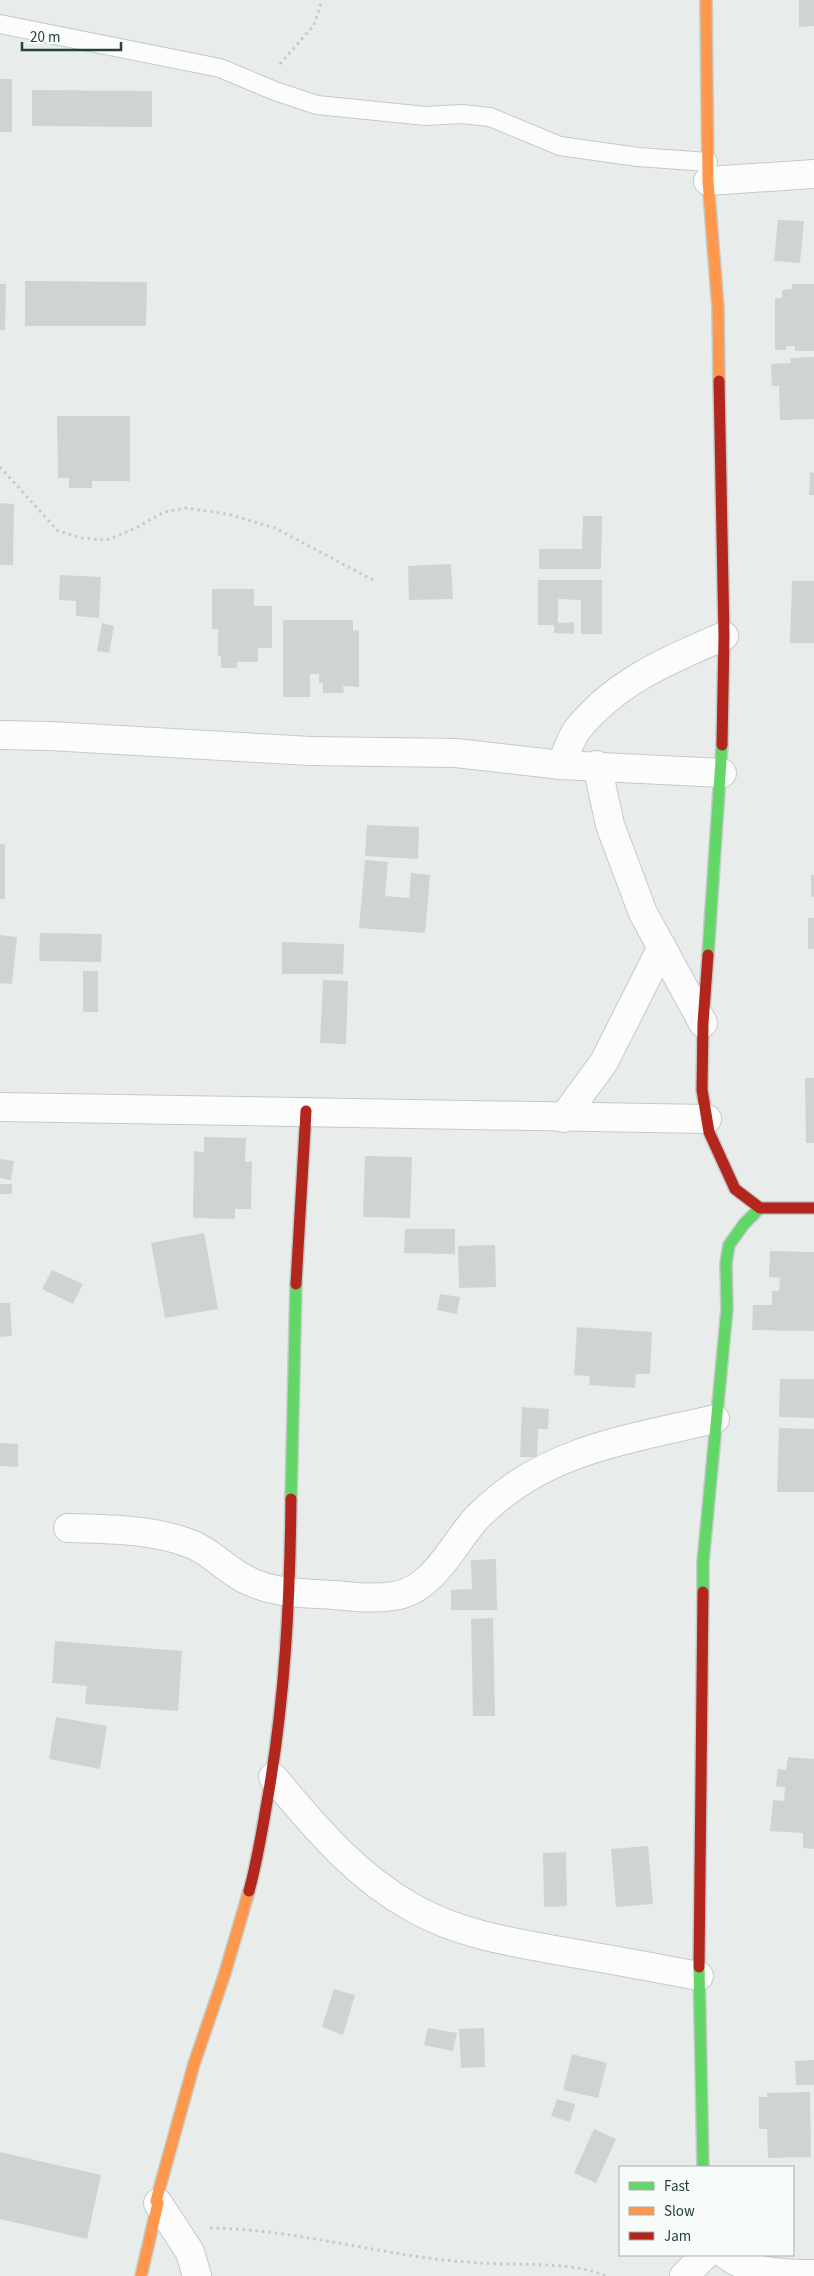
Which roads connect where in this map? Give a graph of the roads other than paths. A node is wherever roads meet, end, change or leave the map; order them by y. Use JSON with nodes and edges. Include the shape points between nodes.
{"nodes":[{"id":1,"x":706,"y":0,"type":"edge"},
{"id":2,"x":0,"y":24,"type":"edge"},
{"id":3,"x":708,"y":171,"type":"junction"},
{"id":4,"x":814,"y":174,"type":"edge"},
{"id":5,"x":724,"y":636,"type":"junction"},
{"id":6,"x":0,"y":735,"type":"edge"},
{"id":7,"x":561,"y":765,"type":"junction"},
{"id":8,"x":597,"y":765,"type":"junction"},
{"id":9,"x":722,"y":773,"type":"junction"},
{"id":10,"x":662,"y":947,"type":"junction"},
{"id":11,"x":704,"y":1023,"type":"junction"},
{"id":12,"x":0,"y":1106,"type":"edge"},
{"id":13,"x":306,"y":1111,"type":"junction"},
{"id":14,"x":563,"y":1118,"type":"junction"},
{"id":15,"x":707,"y":1119,"type":"junction"},
{"id":16,"x":760,"y":1208,"type":"junction"},
{"id":17,"x":814,"y":1208,"type":"edge"},
{"id":18,"x":715,"y":1419,"type":"junction"},
{"id":19,"x":68,"y":1528,"type":"dead end"},
{"id":20,"x":290,"y":1593,"type":"junction"},
{"id":21,"x":273,"y":1777,"type":"junction"},
{"id":22,"x":699,"y":1976,"type":"junction"},
{"id":23,"x":703,"y":2166,"type":"edge"},
{"id":24,"x":158,"y":2203,"type":"junction"},
{"id":25,"x":704,"y":2256,"type":"edge"},
{"id":26,"x":705,"y":2256,"type":"edge"},
{"id":27,"x":727,"y":2256,"type":"edge"},
{"id":28,"x":814,"y":2274,"type":"edge"},
{"id":29,"x":141,"y":2276,"type":"edge"},
{"id":30,"x":197,"y":2276,"type":"edge"},
{"id":31,"x":684,"y":2276,"type":"edge"},
{"id":32,"x":706,"y":2276,"type":"edge"}],
"edges":[{"from":1,"to":3,"type":"street"},
{"from":2,"to":3,"type":"lane","via":[[220,68],[317,105],[426,116],[461,114],[490,117],[560,146]]},
{"from":3,"to":4,"type":"street"},
{"from":3,"to":5,"type":"street","via":[[718,308],[720,564]]},
{"from":5,"to":7,"type":"street","via":[[658,666],[612,694],[576,732]]},
{"from":5,"to":9,"type":"street"},
{"from":6,"to":7,"type":"street","via":[[310,752],[456,753]]},
{"from":7,"to":8,"type":"street"},
{"from":8,"to":9,"type":"street"},
{"from":8,"to":10,"type":"street","via":[[610,825],[643,913]]},
{"from":9,"to":11,"type":"street"},
{"from":10,"to":11,"type":"street"},
{"from":10,"to":14,"type":"street","via":[[604,1062]]},
{"from":11,"to":15,"type":"street","via":[[702,1090]]},
{"from":12,"to":13,"type":"street"},
{"from":13,"to":14,"type":"street"},
{"from":13,"to":20,"type":"street","via":[[294,1320]]},
{"from":14,"to":15,"type":"street"},
{"from":15,"to":16,"type":"street","via":[[709,1132],[735,1189]]},
{"from":16,"to":17,"type":"street"},
{"from":16,"to":18,"type":"street","via":[[729,1245],[727,1309]]},
{"from":18,"to":20,"type":"street","via":[[571,1455],[543,1468],[495,1500],[420,1586],[396,1596],[368,1598]]},
{"from":18,"to":22,"type":"street","via":[[703,1562]]},
{"from":19,"to":20,"type":"street","via":[[161,1536],[193,1545],[249,1581]]},
{"from":20,"to":21,"type":"street"},
{"from":21,"to":22,"type":"street","via":[[330,1844],[374,1883],[446,1924],[497,1940]]},
{"from":21,"to":24,"type":"street","via":[[255,1869],[194,2064]]},
{"from":22,"to":23,"type":"street"},
{"from":24,"to":29,"type":"street"},
{"from":24,"to":30,"type":"street","via":[[190,2252]]},
{"from":25,"to":31,"type":"street"},
{"from":26,"to":32,"type":"street"},
{"from":27,"to":28,"type":"street","via":[[752,2267],[778,2273]]}]}
